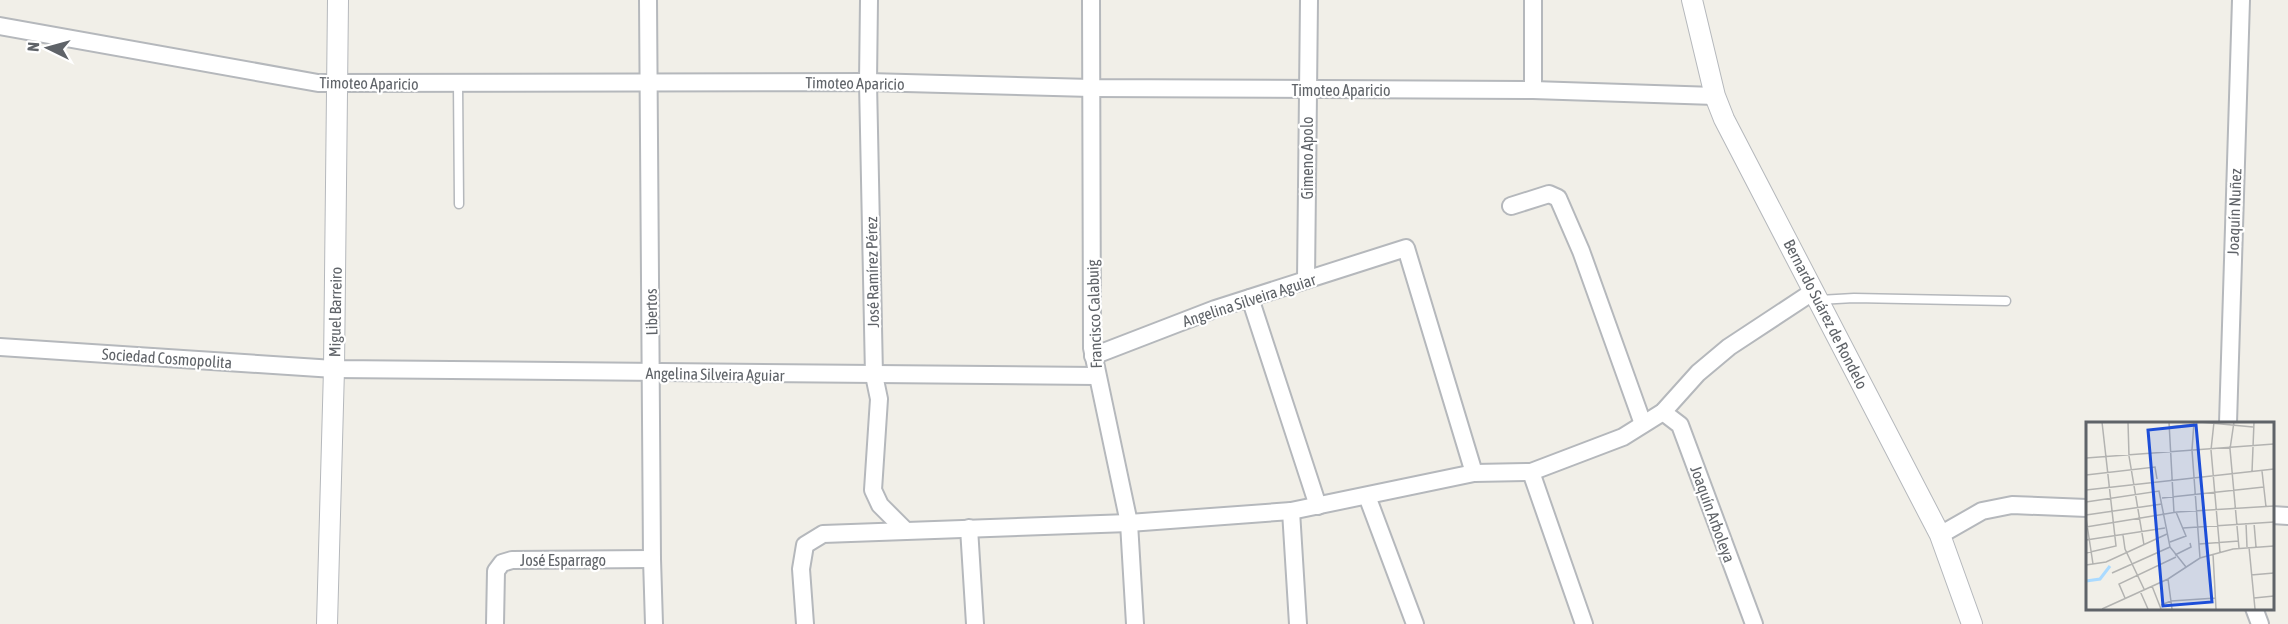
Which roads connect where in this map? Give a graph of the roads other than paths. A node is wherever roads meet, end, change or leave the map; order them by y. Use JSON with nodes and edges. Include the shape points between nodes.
{"nodes":[{"id":1,"x":338,"y":0,"type":"edge"},
{"id":2,"x":648,"y":0,"type":"edge"},
{"id":3,"x":869,"y":0,"type":"edge"},
{"id":4,"x":1091,"y":0,"type":"edge"},
{"id":5,"x":1309,"y":0,"type":"edge"},
{"id":6,"x":1533,"y":0,"type":"edge"},
{"id":7,"x":1692,"y":0,"type":"edge"},
{"id":8,"x":2241,"y":0,"type":"edge"},
{"id":9,"x":0,"y":26,"type":"edge"},
{"id":10,"x":648,"y":82,"type":"junction"},
{"id":11,"x":868,"y":82,"type":"junction"},
{"id":12,"x":458,"y":83,"type":"junction"},
{"id":13,"x":338,"y":84,"type":"junction"},
{"id":14,"x":1091,"y":88,"type":"junction"},
{"id":15,"x":1308,"y":90,"type":"junction"},
{"id":16,"x":1533,"y":90,"type":"junction"},
{"id":17,"x":1714,"y":96,"type":"junction"},
{"id":18,"x":459,"y":204,"type":"dead end"},
{"id":19,"x":1511,"y":206,"type":"dead end"},
{"id":20,"x":1306,"y":280,"type":"junction"},
{"id":21,"x":1816,"y":295,"type":"junction"},
{"id":22,"x":1250,"y":298,"type":"junction"},
{"id":23,"x":2006,"y":302,"type":"dead end"},
{"id":24,"x":0,"y":347,"type":"edge"},
{"id":25,"x":1093,"y":356,"type":"junction"},
{"id":26,"x":334,"y":369,"type":"junction"},
{"id":27,"x":652,"y":374,"type":"junction"},
{"id":28,"x":874,"y":375,"type":"junction"},
{"id":29,"x":1096,"y":376,"type":"junction"},
{"id":30,"x":1664,"y":412,"type":"junction"},
{"id":31,"x":2228,"y":422,"type":"edge"},
{"id":32,"x":1643,"y":423,"type":"junction"},
{"id":33,"x":1474,"y":472,"type":"junction"},
{"id":34,"x":1531,"y":472,"type":"junction"},
{"id":35,"x":1367,"y":496,"type":"junction"},
{"id":36,"x":1318,"y":506,"type":"junction"},
{"id":37,"x":2086,"y":508,"type":"edge"},
{"id":38,"x":1291,"y":511,"type":"junction"},
{"id":39,"x":2273,"y":515,"type":"edge"},
{"id":40,"x":2288,"y":516,"type":"edge"},
{"id":41,"x":1129,"y":524,"type":"junction"},
{"id":42,"x":969,"y":528,"type":"junction"},
{"id":43,"x":905,"y":530,"type":"junction"},
{"id":44,"x":1940,"y":535,"type":"junction"},
{"id":45,"x":652,"y":559,"type":"junction"},
{"id":46,"x":2254,"y":609,"type":"edge"},
{"id":47,"x":327,"y":624,"type":"edge"},
{"id":48,"x":495,"y":624,"type":"edge"},
{"id":49,"x":654,"y":624,"type":"edge"},
{"id":50,"x":805,"y":624,"type":"edge"},
{"id":51,"x":975,"y":624,"type":"edge"},
{"id":52,"x":1136,"y":624,"type":"edge"},
{"id":53,"x":1298,"y":624,"type":"edge"},
{"id":54,"x":1414,"y":624,"type":"edge"},
{"id":55,"x":1584,"y":624,"type":"edge"},
{"id":56,"x":1754,"y":624,"type":"edge"},
{"id":57,"x":1972,"y":624,"type":"edge"},
{"id":58,"x":2260,"y":624,"type":"edge"}],
"edges":[{"from":1,"to":13,"type":"street","name":"Miguel Barreiro"},
{"from":2,"to":10,"type":"street","name":"Libertos"},
{"from":3,"to":11,"type":"street","name":"José Ramírez Pérez"},
{"from":4,"to":14,"type":"street","name":"Francisco Calabuig"},
{"from":5,"to":15,"type":"street","name":"Gimeno Apolo"},
{"from":6,"to":16,"type":"street"},
{"from":7,"to":17,"type":"street","name":"Bernardo Suárez de Rondelo"},
{"from":8,"to":31,"type":"street","name":"Joaquín Nuñez"},
{"from":9,"to":13,"type":"street","name":"Timoteo Aparicio"},
{"from":10,"to":11,"type":"street","name":"Timoteo Aparicio"},
{"from":10,"to":12,"type":"street","name":"Timoteo Aparicio"},
{"from":10,"to":27,"type":"street","name":"Libertos"},
{"from":11,"to":14,"type":"street","name":"Timoteo Aparicio"},
{"from":11,"to":28,"type":"street","name":"José Ramírez Pérez"},
{"from":12,"to":13,"type":"street","name":"Timoteo Aparicio"},
{"from":12,"to":18,"type":"lane"},
{"from":13,"to":26,"type":"street","name":"Miguel Barreiro"},
{"from":14,"to":15,"type":"street","name":"Timoteo Aparicio"},
{"from":14,"to":25,"type":"street","name":"Francisco Calabuig"},
{"from":15,"to":16,"type":"street","name":"Timoteo Aparicio"},
{"from":15,"to":20,"type":"street","name":"Gimeno Apolo"},
{"from":16,"to":17,"type":"street","name":"Timoteo Aparicio"},
{"from":17,"to":21,"type":"street","name":"Bernardo Suárez de Rondelo"},
{"from":19,"to":32,"type":"street","via":[[1550,194],[1558,198],[1581,250]]},
{"from":20,"to":22,"type":"street","name":"Angelina Silveira Aguiar"},
{"from":20,"to":33,"type":"street","name":"Angelina Silveira Aguiar","via":[[1406,248]]},
{"from":21,"to":23,"type":"lane"},
{"from":21,"to":30,"type":"street","via":[[1729,347],[1698,373]]},
{"from":21,"to":44,"type":"street","name":"Bernardo Suárez de Rondelo"},
{"from":22,"to":25,"type":"street","name":"Angelina Silveira Aguiar"},
{"from":22,"to":36,"type":"street"},
{"from":24,"to":26,"type":"street","name":"Sociedad Cosmopolita"},
{"from":25,"to":29,"type":"street","name":"Francisco Calabuig"},
{"from":26,"to":27,"type":"street","name":"Angelina Silveira Aguiar"},
{"from":26,"to":47,"type":"street","name":"Miguel Barreiro"},
{"from":27,"to":28,"type":"street","name":"Angelina Silveira Aguiar"},
{"from":27,"to":45,"type":"street","name":"Libertos"},
{"from":28,"to":29,"type":"street","name":"Angelina Silveira Aguiar"},
{"from":28,"to":43,"type":"street","name":"José Ramírez Pérez","via":[[879,399],[873,490],[880,505]]},
{"from":29,"to":41,"type":"street","name":"Francisco Calabuig"},
{"from":30,"to":32,"type":"street"},
{"from":30,"to":56,"type":"street","name":"Joaquín Arboleya","via":[[1680,425]]},
{"from":32,"to":34,"type":"street","via":[[1623,437]]},
{"from":33,"to":34,"type":"street"},
{"from":33,"to":35,"type":"street"},
{"from":34,"to":55,"type":"street"},
{"from":35,"to":36,"type":"street"},
{"from":35,"to":54,"type":"street"},
{"from":36,"to":38,"type":"street"},
{"from":37,"to":44,"type":"street","via":[[2012,505],[1982,511]]},
{"from":38,"to":41,"type":"street"},
{"from":38,"to":53,"type":"street"},
{"from":39,"to":40,"type":"street"},
{"from":41,"to":42,"type":"street"},
{"from":41,"to":52,"type":"street","name":"Francisco Calabuig"},
{"from":42,"to":43,"type":"street"},
{"from":42,"to":51,"type":"street"},
{"from":43,"to":50,"type":"street","via":[[823,534],[805,546],[801,569]]},
{"from":44,"to":57,"type":"street","name":"Bernardo Suárez de Rondelo"},
{"from":45,"to":48,"type":"street","name":"José Esparrago","via":[[502,563],[496,571]]},
{"from":45,"to":49,"type":"street","name":"Libertos"},
{"from":46,"to":58,"type":"street"}]}
